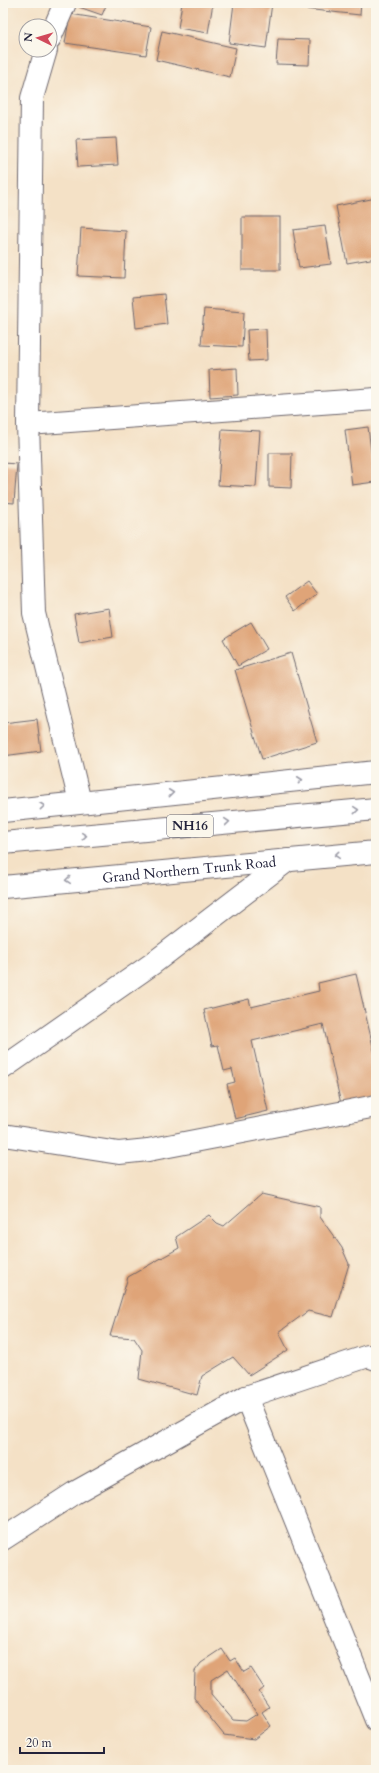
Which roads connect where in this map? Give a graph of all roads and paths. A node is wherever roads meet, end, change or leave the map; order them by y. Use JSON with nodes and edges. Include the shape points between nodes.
{"nodes":[{"id":1,"x":65,"y":3,"type":"edge"},
{"id":2,"x":58,"y":19,"type":"edge"},
{"id":3,"x":44,"y":58,"type":"edge"},
{"id":4,"x":376,"y":399,"type":"edge"},
{"id":5,"x":28,"y":424,"type":"junction"},
{"id":6,"x":376,"y":772,"type":"edge"},
{"id":7,"x":80,"y":802,"type":"junction"},
{"id":8,"x":376,"y":809,"type":"edge"},
{"id":9,"x":3,"y":810,"type":"edge"},
{"id":10,"x":3,"y":843,"type":"edge"},
{"id":11,"x":376,"y":852,"type":"edge"},
{"id":12,"x":288,"y":860,"type":"junction"},
{"id":13,"x":3,"y":887,"type":"edge"},
{"id":14,"x":3,"y":1068,"type":"edge"},
{"id":15,"x":376,"y":1106,"type":"edge"},
{"id":16,"x":3,"y":1135,"type":"edge"},
{"id":17,"x":376,"y":1359,"type":"edge"},
{"id":18,"x":246,"y":1397,"type":"junction"},
{"id":19,"x":3,"y":1539,"type":"edge"},
{"id":20,"x":376,"y":1720,"type":"edge"}],
"edges":[{"from":1,"to":2,"type":"main road"},
{"from":3,"to":5,"type":"main road","via":[[32,98]]},
{"from":4,"to":5,"type":"main road"},
{"from":5,"to":7,"type":"main road","via":[[34,613]]},
{"from":7,"to":6,"type":"main road","one_way":true},
{"from":9,"to":7,"type":"main road","one_way":true},
{"from":10,"to":8,"type":"main road","number":"NH16","one_way":true},
{"from":11,"to":12,"type":"main road","name":"Grand Northern Trunk Road","one_way":true},
{"from":12,"to":13,"type":"main road","name":"Grand Northern Trunk Road","one_way":true},
{"from":12,"to":14,"type":"main road","via":[[152,964]]},
{"from":15,"to":16,"type":"main road","via":[[148,1150],[119,1153]]},
{"from":17,"to":18,"type":"main road","via":[[368,1356]]},
{"from":18,"to":19,"type":"main road","via":[[74,1493]]},
{"from":18,"to":20,"type":"main road"}]}
